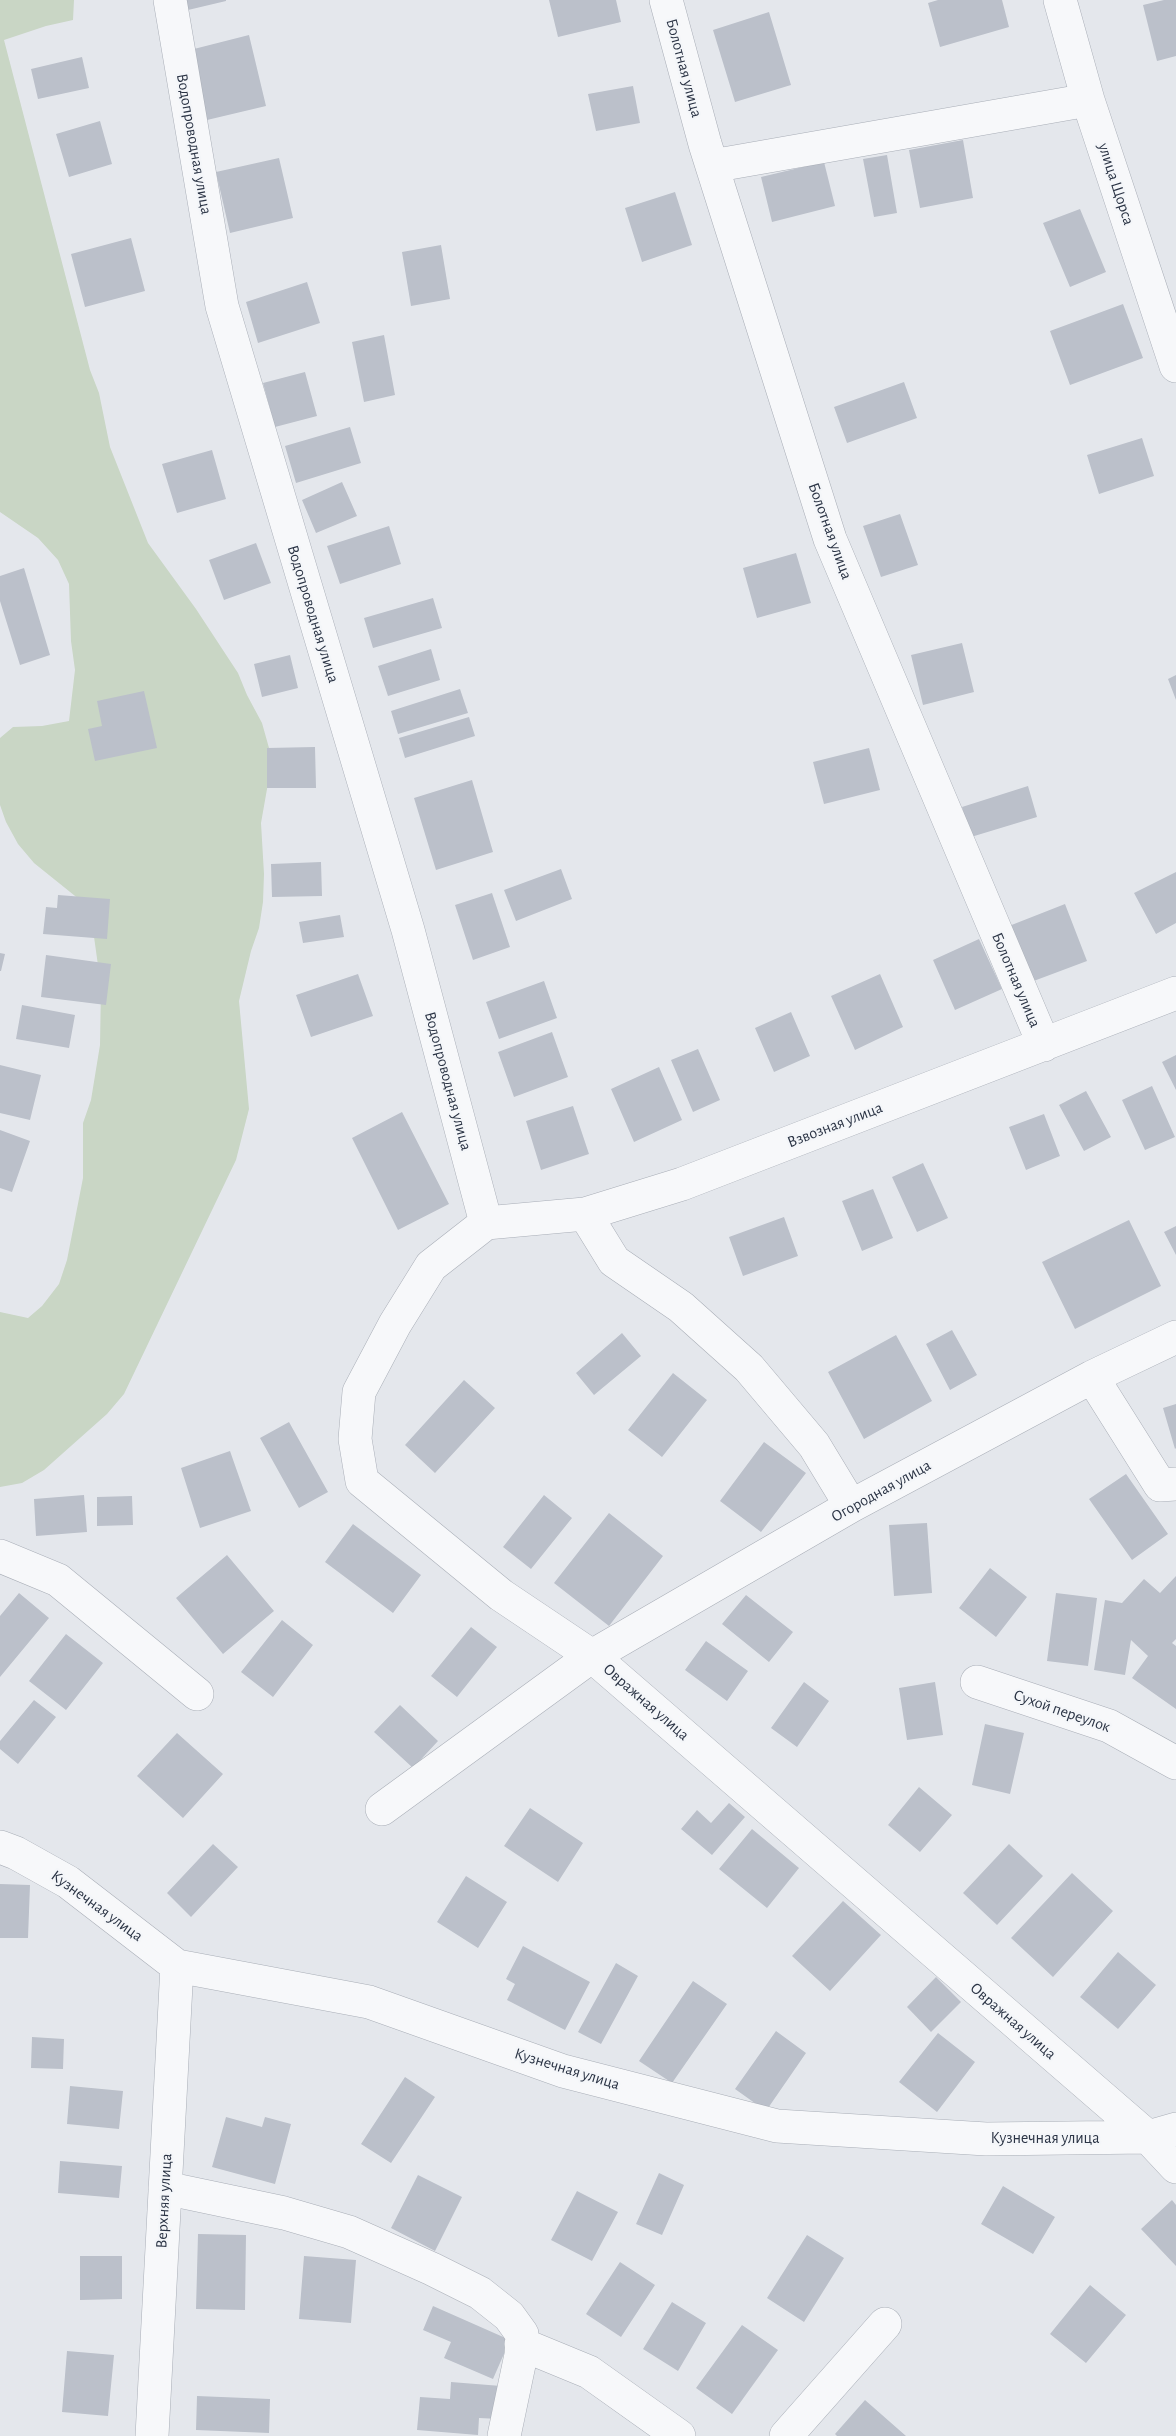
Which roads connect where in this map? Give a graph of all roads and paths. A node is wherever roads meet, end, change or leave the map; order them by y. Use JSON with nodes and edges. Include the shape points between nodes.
{"nodes":[{"id":1,"x":170,"y":0,"type":"edge"},
{"id":2,"x":666,"y":0,"type":"edge"},
{"id":3,"x":1060,"y":0,"type":"edge"},
{"id":4,"x":1088,"y":100,"type":"junction"},
{"id":5,"x":712,"y":166,"type":"junction"},
{"id":6,"x":1176,"y":366,"type":"edge"},
{"id":7,"x":1176,"y":993,"type":"edge"},
{"id":8,"x":1044,"y":1045,"type":"junction"},
{"id":9,"x":585,"y":1214,"type":"junction"},
{"id":10,"x":486,"y":1223,"type":"junction"},
{"id":11,"x":1176,"y":1337,"type":"edge"},
{"id":12,"x":1092,"y":1377,"type":"junction"},
{"id":13,"x":1176,"y":1484,"type":"edge"},
{"id":14,"x":851,"y":1506,"type":"junction"},
{"id":15,"x":0,"y":1556,"type":"edge"},
{"id":16,"x":592,"y":1656,"type":"junction"},
{"id":17,"x":977,"y":1682,"type":"dead end"},
{"id":18,"x":197,"y":1694,"type":"dead end"},
{"id":19,"x":1176,"y":1763,"type":"edge"},
{"id":20,"x":382,"y":1809,"type":"dead end"},
{"id":21,"x":0,"y":1847,"type":"edge"},
{"id":22,"x":177,"y":1966,"type":"junction"},
{"id":23,"x":1162,"y":2133,"type":"edge"},
{"id":24,"x":1176,"y":2167,"type":"edge"},
{"id":25,"x":165,"y":2188,"type":"junction"},
{"id":26,"x":885,"y":2324,"type":"dead end"},
{"id":27,"x":521,"y":2344,"type":"junction"},
{"id":28,"x":152,"y":2436,"type":"edge"},
{"id":29,"x":504,"y":2436,"type":"edge"},
{"id":30,"x":679,"y":2436,"type":"edge"},
{"id":31,"x":786,"y":2436,"type":"edge"}],
"edges":[{"from":1,"to":10,"type":"street","name":"Водопроводная улица","via":[[222,306],[408,930]]},
{"from":2,"to":5,"type":"street","name":"Болотная улица"},
{"from":3,"to":4,"type":"street","name":"улица Щорса"},
{"from":4,"to":5,"type":"street"},
{"from":4,"to":6,"type":"street","name":"улица Щорса"},
{"from":5,"to":8,"type":"street","name":"Болотная улица","via":[[830,539]]},
{"from":7,"to":8,"type":"street","name":"Взвозная улица"},
{"from":8,"to":9,"type":"street","name":"Взвозная улица","via":[[682,1184]]},
{"from":9,"to":10,"type":"street","name":"Взвозная улица"},
{"from":9,"to":14,"type":"street","via":[[614,1261],[681,1307],[749,1368],[814,1445]]},
{"from":10,"to":16,"type":"street","name":"Овражная улица","via":[[431,1266],[359,1392],[355,1439],[362,1481],[501,1595]]},
{"from":11,"to":12,"type":"street","name":"Огородная улица"},
{"from":12,"to":13,"type":"street","via":[[1160,1485]]},
{"from":12,"to":14,"type":"street","name":"Огородная улица"},
{"from":14,"to":16,"type":"street","name":"Огородная улица"},
{"from":15,"to":18,"type":"street","via":[[58,1580]]},
{"from":16,"to":20,"type":"street","name":"Огородная улица"},
{"from":16,"to":23,"type":"street","name":"Овражная улица"},
{"from":17,"to":19,"type":"street","name":"Сухой переулок","via":[[1109,1726]]},
{"from":21,"to":22,"type":"street","name":"Кузнечная улица","via":[[69,1882]]},
{"from":22,"to":23,"type":"street","name":"Кузнечная улица","via":[[369,2002],[563,2070],[777,2126],[986,2139]]},
{"from":22,"to":25,"type":"street","name":"Верхняя улица"},
{"from":23,"to":24,"type":"street","name":"Овражная улица"},
{"from":25,"to":27,"type":"street","via":[[284,2213],[349,2232],[480,2293],[509,2316],[522,2334]]},
{"from":25,"to":28,"type":"street","name":"Верхняя улица"},
{"from":26,"to":31,"type":"street"},
{"from":27,"to":29,"type":"street"},
{"from":27,"to":30,"type":"street","via":[[589,2372]]}]}
